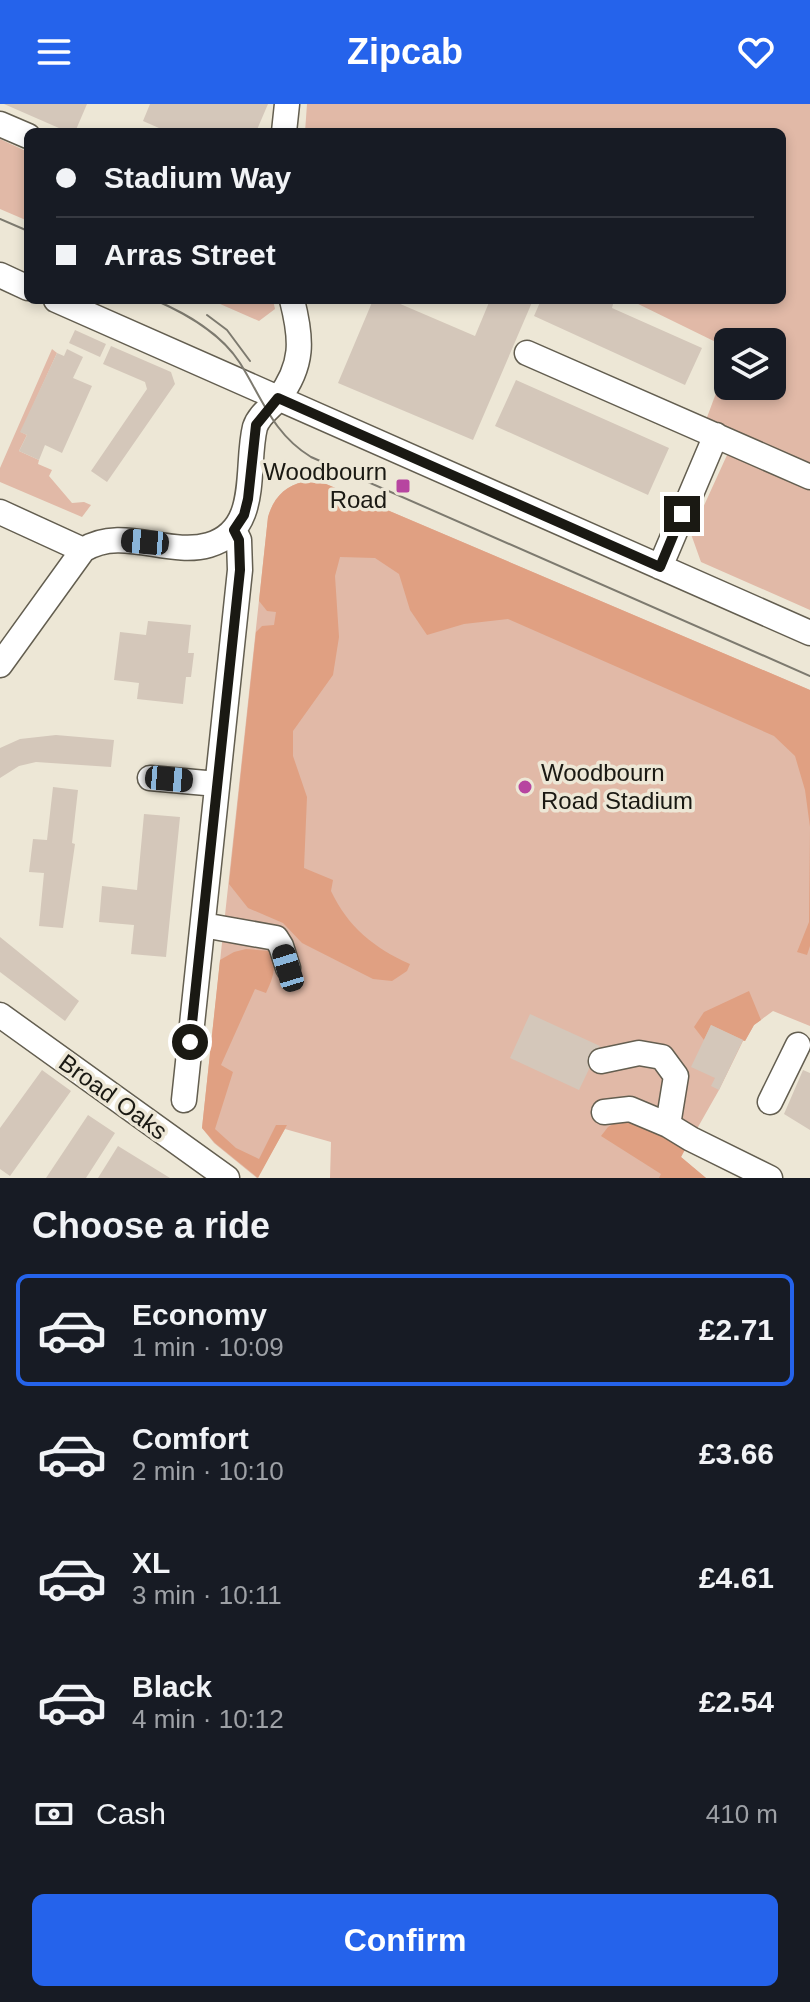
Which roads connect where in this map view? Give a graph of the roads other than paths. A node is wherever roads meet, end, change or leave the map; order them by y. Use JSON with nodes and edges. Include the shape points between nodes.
{"nodes":[{"id":1,"x":287,"y":104,"type":"edge"},
{"id":2,"x":0,"y":124,"type":"edge"},
{"id":3,"x":284,"y":128,"type":"edge"},
{"id":4,"x":24,"y":134,"type":"edge"},
{"id":5,"x":0,"y":275,"type":"edge"},
{"id":6,"x":24,"y":286,"type":"edge"},
{"id":7,"x":65,"y":304,"type":"edge"},
{"id":8,"x":293,"y":304,"type":"edge"},
{"id":9,"x":527,"y":353,"type":"dead end"},
{"id":10,"x":278,"y":398,"type":"junction"},
{"id":11,"x":716,"y":435,"type":"junction"},
{"id":12,"x":810,"y":477,"type":"edge"},
{"id":13,"x":0,"y":512,"type":"edge"},
{"id":14,"x":234,"y":530,"type":"junction"},
{"id":15,"x":83,"y":550,"type":"junction"},
{"id":16,"x":660,"y":567,"type":"junction"},
{"id":17,"x":810,"y":633,"type":"edge"},
{"id":18,"x":0,"y":665,"type":"edge"},
{"id":19,"x":150,"y":778,"type":"dead end"},
{"id":20,"x":217,"y":784,"type":"junction"},
{"id":21,"x":203,"y":925,"type":"junction"},
{"id":22,"x":288,"y":968,"type":"dead end"},
{"id":23,"x":0,"y":1015,"type":"edge"},
{"id":24,"x":798,"y":1045,"type":"edge"},
{"id":25,"x":601,"y":1061,"type":"dead end"},
{"id":26,"x":184,"y":1100,"type":"dead end"},
{"id":27,"x":770,"y":1102,"type":"dead end"},
{"id":28,"x":604,"y":1112,"type":"dead end"},
{"id":29,"x":668,"y":1125,"type":"junction"},
{"id":30,"x":754,"y":1175,"type":"edge"},
{"id":31,"x":227,"y":1178,"type":"edge"}],
"edges":[{"from":1,"to":3,"type":"street"},
{"from":2,"to":4,"type":"street"},
{"from":5,"to":6,"type":"street"},
{"from":7,"to":10,"type":"street"},
{"from":8,"to":10,"type":"street","via":[[300,354]]},
{"from":9,"to":11,"type":"street"},
{"from":10,"to":14,"type":"street","via":[[256,425],[248,499]]},
{"from":10,"to":16,"type":"street"},
{"from":11,"to":12,"type":"street"},
{"from":11,"to":16,"type":"street"},
{"from":13,"to":15,"type":"street"},
{"from":14,"to":15,"type":"street","via":[[209,545],[102,540]]},
{"from":14,"to":20,"type":"street","via":[[240,570]]},
{"from":15,"to":18,"type":"street"},
{"from":16,"to":17,"type":"street"},
{"from":19,"to":20,"type":"street"},
{"from":20,"to":21,"type":"street"},
{"from":21,"to":22,"type":"street","via":[[276,938]]},
{"from":21,"to":26,"type":"street"},
{"from":23,"to":31,"type":"street","name":"Broad Oaks"},
{"from":24,"to":27,"type":"street"},
{"from":25,"to":29,"type":"street","via":[[639,1053],[662,1057],[676,1076]]},
{"from":28,"to":29,"type":"street","via":[[630,1109]]},
{"from":29,"to":30,"type":"street"}]}
